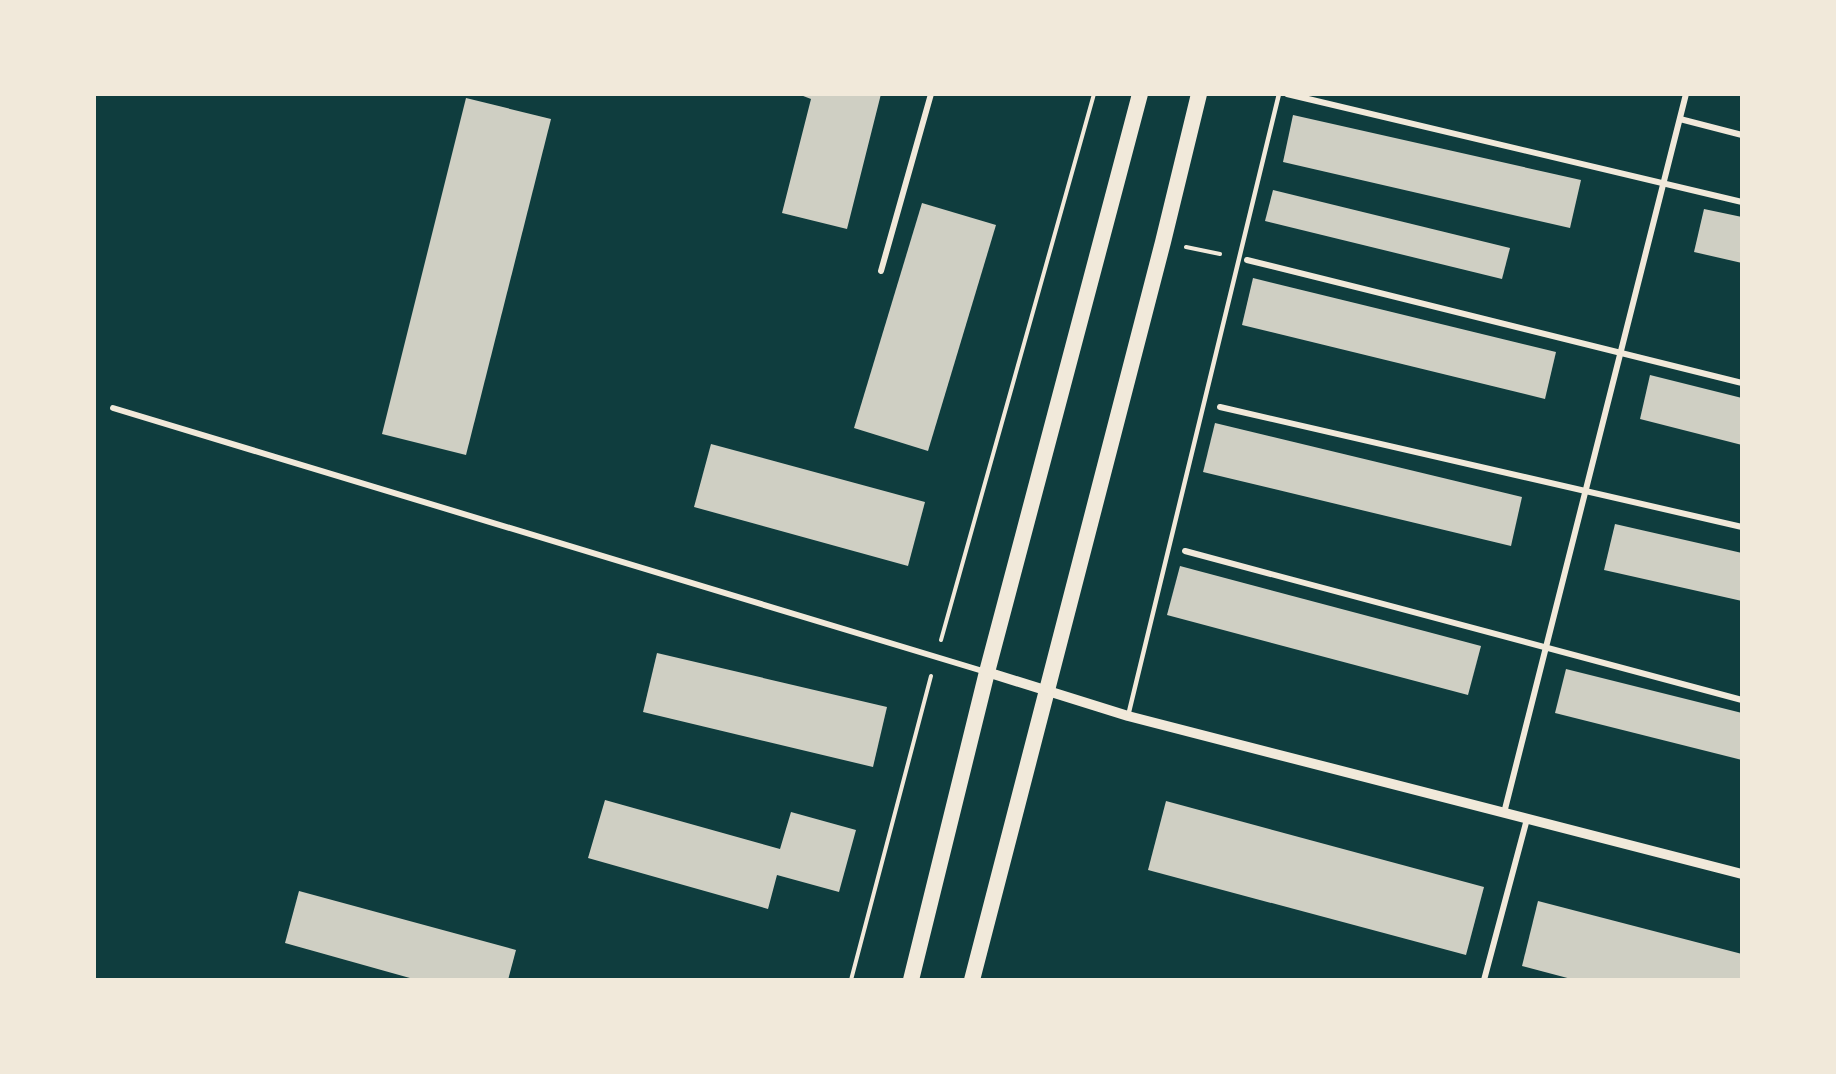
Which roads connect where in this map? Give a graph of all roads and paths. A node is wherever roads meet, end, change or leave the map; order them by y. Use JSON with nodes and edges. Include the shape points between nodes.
{"nodes":[{"id":1,"x":931,"y":94,"type":"edge"},
{"id":2,"x":1094,"y":94,"type":"edge"},
{"id":3,"x":1140,"y":94,"type":"edge"},
{"id":4,"x":1199,"y":94,"type":"edge"},
{"id":5,"x":1279,"y":94,"type":"edge"},
{"id":6,"x":1287,"y":94,"type":"edge"},
{"id":7,"x":1686,"y":94,"type":"edge"},
{"id":8,"x":1680,"y":119,"type":"junction"},
{"id":9,"x":1742,"y":135,"type":"edge"},
{"id":10,"x":1663,"y":183,"type":"junction"},
{"id":11,"x":1742,"y":202,"type":"edge"},
{"id":12,"x":1163,"y":242,"type":"junction"},
{"id":13,"x":1247,"y":260,"type":"joint"},
{"id":14,"x":881,"y":271,"type":"dead end"},
{"id":15,"x":1621,"y":351,"type":"junction"},
{"id":16,"x":1742,"y":383,"type":"edge"},
{"id":17,"x":1220,"y":407,"type":"dead end"},
{"id":18,"x":113,"y":408,"type":"dead end"},
{"id":19,"x":1586,"y":492,"type":"junction"},
{"id":20,"x":1742,"y":527,"type":"edge"},
{"id":21,"x":1185,"y":551,"type":"dead end"},
{"id":22,"x":1546,"y":647,"type":"junction"},
{"id":23,"x":939,"y":649,"type":"dead end"},
{"id":24,"x":932,"y":672,"type":"dead end"},
{"id":25,"x":987,"y":672,"type":"junction"},
{"id":26,"x":1048,"y":691,"type":"junction"},
{"id":27,"x":1742,"y":700,"type":"edge"},
{"id":28,"x":1128,"y":716,"type":"junction"},
{"id":29,"x":1503,"y":813,"type":"junction"},
{"id":30,"x":1527,"y":819,"type":"junction"},
{"id":31,"x":1742,"y":874,"type":"edge"},
{"id":32,"x":851,"y":980,"type":"edge"},
{"id":33,"x":911,"y":980,"type":"edge"},
{"id":34,"x":972,"y":980,"type":"edge"},
{"id":35,"x":1484,"y":980,"type":"edge"}],
"edges":[{"from":1,"to":14,"type":"street"},
{"from":2,"to":23,"type":"path"},
{"from":3,"to":25,"type":"highway"},
{"from":4,"to":12,"type":"highway"},
{"from":5,"to":28,"type":"lane"},
{"from":6,"to":10,"type":"street"},
{"from":7,"to":8,"type":"street"},
{"from":8,"to":9,"type":"street"},
{"from":8,"to":10,"type":"street"},
{"from":10,"to":11,"type":"street"},
{"from":10,"to":15,"type":"street"},
{"from":12,"to":13,"type":"path"},
{"from":12,"to":26,"type":"highway"},
{"from":13,"to":15,"type":"street"},
{"from":15,"to":16,"type":"street"},
{"from":15,"to":19,"type":"street"},
{"from":17,"to":19,"type":"street"},
{"from":18,"to":25,"type":"street"},
{"from":19,"to":20,"type":"street"},
{"from":19,"to":22,"type":"street"},
{"from":21,"to":22,"type":"street"},
{"from":22,"to":27,"type":"street"},
{"from":22,"to":29,"type":"street"},
{"from":24,"to":32,"type":"path"},
{"from":25,"to":26,"type":"street"},
{"from":25,"to":33,"type":"highway"},
{"from":26,"to":28,"type":"street"},
{"from":26,"to":34,"type":"highway"},
{"from":28,"to":29,"type":"street"},
{"from":29,"to":30,"type":"street"},
{"from":30,"to":31,"type":"street"},
{"from":30,"to":35,"type":"street"}]}
